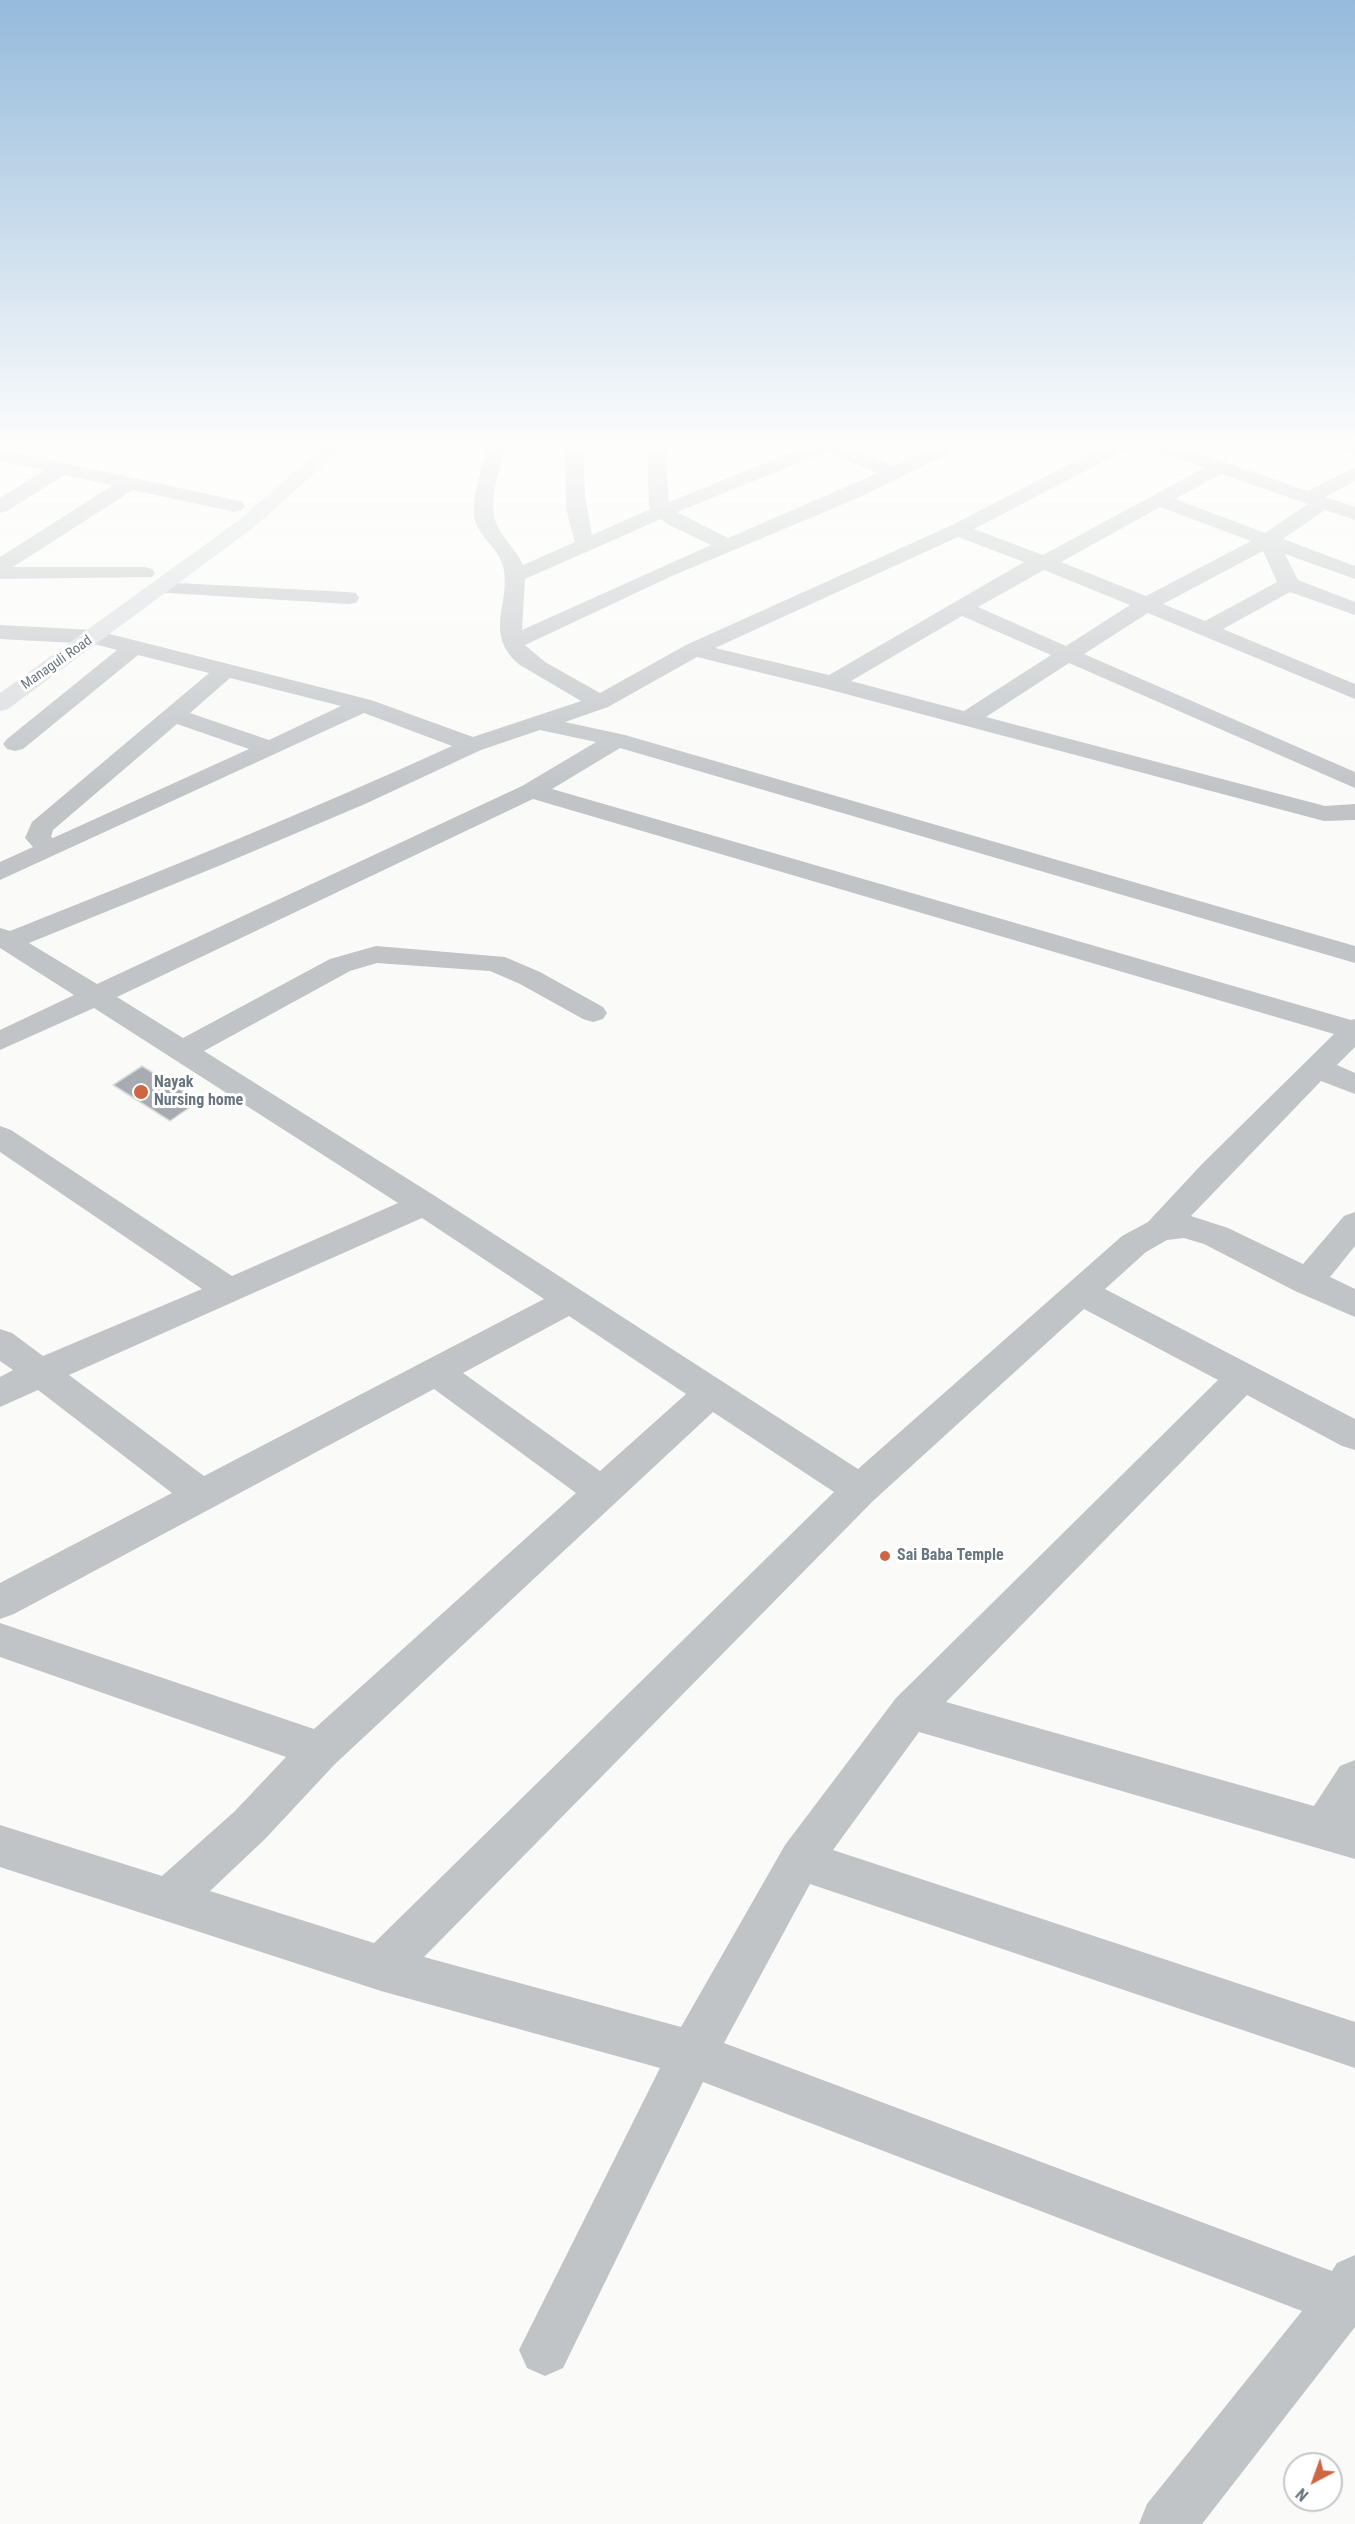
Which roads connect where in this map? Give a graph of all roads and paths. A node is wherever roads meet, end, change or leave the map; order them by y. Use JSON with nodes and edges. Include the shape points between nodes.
{"nodes":[{"id":1,"x":163,"y":560,"type":"dead end"},
{"id":2,"x":186,"y":560,"type":"edge"},
{"id":3,"x":510,"y":560,"type":"edge"},
{"id":4,"x":553,"y":560,"type":"edge"},
{"id":5,"x":696,"y":560,"type":"edge"},
{"id":6,"x":892,"y":560,"type":"edge"},
{"id":7,"x":1036,"y":560,"type":"edge"},
{"id":8,"x":1050,"y":560,"type":"edge"},
{"id":9,"x":1231,"y":560,"type":"edge"},
{"id":10,"x":1280,"y":560,"type":"edge"},
{"id":11,"x":1321,"y":560,"type":"edge"},
{"id":12,"x":1044,"y":563,"type":"junction"},
{"id":13,"x":1348,"y":570,"type":"edge"},
{"id":14,"x":0,"y":573,"type":"edge"},
{"id":15,"x":514,"y":576,"type":"junction"},
{"id":16,"x":152,"y":580,"type":"junction"},
{"id":17,"x":1296,"y":587,"type":"junction"},
{"id":18,"x":117,"y":593,"type":"dead end"},
{"id":19,"x":348,"y":598,"type":"dead end"},
{"id":20,"x":1147,"y":604,"type":"junction"},
{"id":21,"x":960,"y":608,"type":"junction"},
{"id":22,"x":1355,"y":609,"type":"edge"},
{"id":23,"x":89,"y":614,"type":"dead end"},
{"id":24,"x":1207,"y":630,"type":"junction"},
{"id":25,"x":0,"y":632,"type":"edge"},
{"id":26,"x":60,"y":634,"type":"junction"},
{"id":27,"x":94,"y":637,"type":"junction"},
{"id":28,"x":513,"y":642,"type":"junction"},
{"id":29,"x":134,"y":647,"type":"junction"},
{"id":30,"x":694,"y":650,"type":"junction"},
{"id":31,"x":1067,"y":653,"type":"junction"},
{"id":32,"x":34,"y":654,"type":"dead end"},
{"id":33,"x":226,"y":670,"type":"junction"},
{"id":34,"x":832,"y":683,"type":"junction"},
{"id":35,"x":1355,"y":692,"type":"edge"},
{"id":36,"x":600,"y":702,"type":"junction"},
{"id":37,"x":0,"y":704,"type":"edge"},
{"id":38,"x":363,"y":705,"type":"junction"},
{"id":39,"x":174,"y":715,"type":"junction"},
{"id":40,"x":968,"y":718,"type":"junction"},
{"id":41,"x":539,"y":723,"type":"junction"},
{"id":42,"x":618,"y":740,"type":"junction"},
{"id":43,"x":15,"y":744,"type":"dead end"},
{"id":44,"x":473,"y":745,"type":"junction"},
{"id":45,"x":270,"y":748,"type":"junction"},
{"id":46,"x":1355,"y":781,"type":"edge"},
{"id":47,"x":531,"y":790,"type":"junction"},
{"id":48,"x":1355,"y":812,"type":"edge"},
{"id":49,"x":49,"y":849,"type":"junction"},
{"id":50,"x":0,"y":872,"type":"edge"},
{"id":51,"x":5,"y":938,"type":"edge"},
{"id":52,"x":1355,"y":955,"type":"edge"},
{"id":53,"x":96,"y":997,"type":"junction"},
{"id":54,"x":593,"y":1013,"type":"dead end"},
{"id":55,"x":1354,"y":1030,"type":"edge"},
{"id":56,"x":0,"y":1041,"type":"edge"},
{"id":57,"x":182,"y":1051,"type":"junction"},
{"id":58,"x":1316,"y":1068,"type":"junction"},
{"id":59,"x":1355,"y":1084,"type":"edge"},
{"id":60,"x":0,"y":1137,"type":"edge"},
{"id":61,"x":424,"y":1204,"type":"junction"},
{"id":62,"x":1355,"y":1224,"type":"edge"},
{"id":63,"x":1159,"y":1230,"type":"junction"},
{"id":64,"x":1307,"y":1282,"type":"junction"},
{"id":65,"x":230,"y":1291,"type":"junction"},
{"id":66,"x":1081,"y":1292,"type":"junction"},
{"id":67,"x":571,"y":1300,"type":"junction"},
{"id":68,"x":1355,"y":1304,"type":"edge"},
{"id":69,"x":0,"y":1342,"type":"edge"},
{"id":70,"x":41,"y":1372,"type":"junction"},
{"id":71,"x":436,"y":1372,"type":"junction"},
{"id":72,"x":1243,"y":1377,"type":"junction"},
{"id":73,"x":0,"y":1393,"type":"edge"},
{"id":74,"x":710,"y":1393,"type":"junction"},
{"id":75,"x":1355,"y":1436,"type":"edge"},
{"id":76,"x":860,"y":1490,"type":"junction"},
{"id":77,"x":602,"y":1492,"type":"junction"},
{"id":78,"x":204,"y":1496,"type":"junction"},
{"id":79,"x":0,"y":1602,"type":"edge"},
{"id":80,"x":0,"y":1640,"type":"edge"},
{"id":81,"x":910,"y":1711,"type":"junction"},
{"id":82,"x":320,"y":1750,"type":"junction"},
{"id":83,"x":1355,"y":1780,"type":"edge"},
{"id":84,"x":1339,"y":1834,"type":"edge"},
{"id":85,"x":0,"y":1846,"type":"edge"},
{"id":86,"x":800,"y":1860,"type":"junction"},
{"id":87,"x":168,"y":1900,"type":"junction"},
{"id":88,"x":381,"y":1968,"type":"junction"},
{"id":89,"x":1355,"y":2044,"type":"edge"},
{"id":90,"x":692,"y":2054,"type":"junction"},
{"id":91,"x":1349,"y":2291,"type":"edge"},
{"id":92,"x":545,"y":2350,"type":"dead end"},
{"id":93,"x":1167,"y":2524,"type":"edge"}],
"edges":[{"from":1,"to":16,"type":"main road","name":"Managuli Road"},
{"from":2,"to":16,"type":"main road","name":"Managuli Road"},
{"from":3,"to":15,"type":"street"},
{"from":4,"to":15,"type":"street"},
{"from":5,"to":28,"type":"street"},
{"from":6,"to":30,"type":"street"},
{"from":7,"to":12,"type":"street"},
{"from":8,"to":12,"type":"street"},
{"from":9,"to":20,"type":"street"},
{"from":10,"to":17,"type":"street"},
{"from":11,"to":13,"type":"street"},
{"from":12,"to":20,"type":"street"},
{"from":12,"to":21,"type":"street"},
{"from":13,"to":17,"type":"street"},
{"from":14,"to":16,"type":"street"},
{"from":15,"to":28,"type":"street","via":[[510,626]]},
{"from":16,"to":18,"type":"main road","name":"Managuli Road"},
{"from":16,"to":19,"type":"street"},
{"from":16,"to":27,"type":"main road","name":"Managuli Road"},
{"from":17,"to":22,"type":"street"},
{"from":17,"to":24,"type":"street"},
{"from":20,"to":24,"type":"street"},
{"from":20,"to":31,"type":"street"},
{"from":21,"to":31,"type":"street"},
{"from":21,"to":34,"type":"street"},
{"from":23,"to":26,"type":"main road","name":"Managuli Road"},
{"from":24,"to":35,"type":"street"},
{"from":25,"to":26,"type":"street"},
{"from":26,"to":27,"type":"street"},
{"from":26,"to":32,"type":"main road","name":"Managuli Road"},
{"from":27,"to":29,"type":"street"},
{"from":27,"to":37,"type":"main road","name":"Managuli Road"},
{"from":28,"to":36,"type":"street","via":[[528,660]]},
{"from":29,"to":33,"type":"street"},
{"from":29,"to":43,"type":"street"},
{"from":30,"to":34,"type":"street"},
{"from":30,"to":36,"type":"street"},
{"from":31,"to":40,"type":"street"},
{"from":31,"to":46,"type":"street"},
{"from":33,"to":38,"type":"street"},
{"from":33,"to":39,"type":"street"},
{"from":34,"to":40,"type":"street"},
{"from":36,"to":41,"type":"street"},
{"from":38,"to":44,"type":"street"},
{"from":38,"to":45,"type":"street"},
{"from":39,"to":45,"type":"street"},
{"from":39,"to":49,"type":"street","via":[[41,827],[38,838]]},
{"from":40,"to":48,"type":"street","via":[[1324,813]]},
{"from":41,"to":42,"type":"street"},
{"from":41,"to":44,"type":"street"},
{"from":42,"to":47,"type":"street"},
{"from":42,"to":52,"type":"street"},
{"from":44,"to":51,"type":"street","via":[[264,838]]},
{"from":45,"to":49,"type":"street"},
{"from":47,"to":53,"type":"street"},
{"from":47,"to":55,"type":"street"},
{"from":49,"to":50,"type":"street"},
{"from":51,"to":53,"type":"street"},
{"from":53,"to":56,"type":"street"},
{"from":53,"to":57,"type":"street"},
{"from":54,"to":57,"type":"street","via":[[495,963],[376,954],[340,965]]},
{"from":55,"to":58,"type":"street"},
{"from":57,"to":61,"type":"street"},
{"from":58,"to":59,"type":"street"},
{"from":58,"to":63,"type":"street"},
{"from":60,"to":65,"type":"street"},
{"from":61,"to":65,"type":"street"},
{"from":61,"to":67,"type":"street"},
{"from":62,"to":64,"type":"street"},
{"from":63,"to":64,"type":"street","via":[[1184,1226],[1216,1236]]},
{"from":63,"to":66,"type":"street","via":[[1134,1244]]},
{"from":64,"to":68,"type":"street"},
{"from":65,"to":70,"type":"street"},
{"from":66,"to":72,"type":"street"},
{"from":66,"to":76,"type":"street"},
{"from":67,"to":71,"type":"street"},
{"from":67,"to":74,"type":"street"},
{"from":69,"to":70,"type":"street"},
{"from":70,"to":73,"type":"street"},
{"from":70,"to":78,"type":"street"},
{"from":71,"to":77,"type":"street"},
{"from":71,"to":78,"type":"street"},
{"from":72,"to":75,"type":"street"},
{"from":72,"to":81,"type":"street"},
{"from":74,"to":76,"type":"street"},
{"from":74,"to":77,"type":"street"},
{"from":76,"to":88,"type":"street"},
{"from":77,"to":82,"type":"street"},
{"from":78,"to":79,"type":"street"},
{"from":80,"to":82,"type":"street"},
{"from":81,"to":84,"type":"street"},
{"from":81,"to":86,"type":"street"},
{"from":82,"to":87,"type":"street","via":[[250,1825]]},
{"from":83,"to":84,"type":"street"},
{"from":85,"to":87,"type":"street"},
{"from":86,"to":89,"type":"street"},
{"from":86,"to":90,"type":"street"},
{"from":87,"to":88,"type":"street"},
{"from":88,"to":90,"type":"street"},
{"from":90,"to":91,"type":"street"},
{"from":90,"to":92,"type":"street"},
{"from":91,"to":93,"type":"street"}]}
